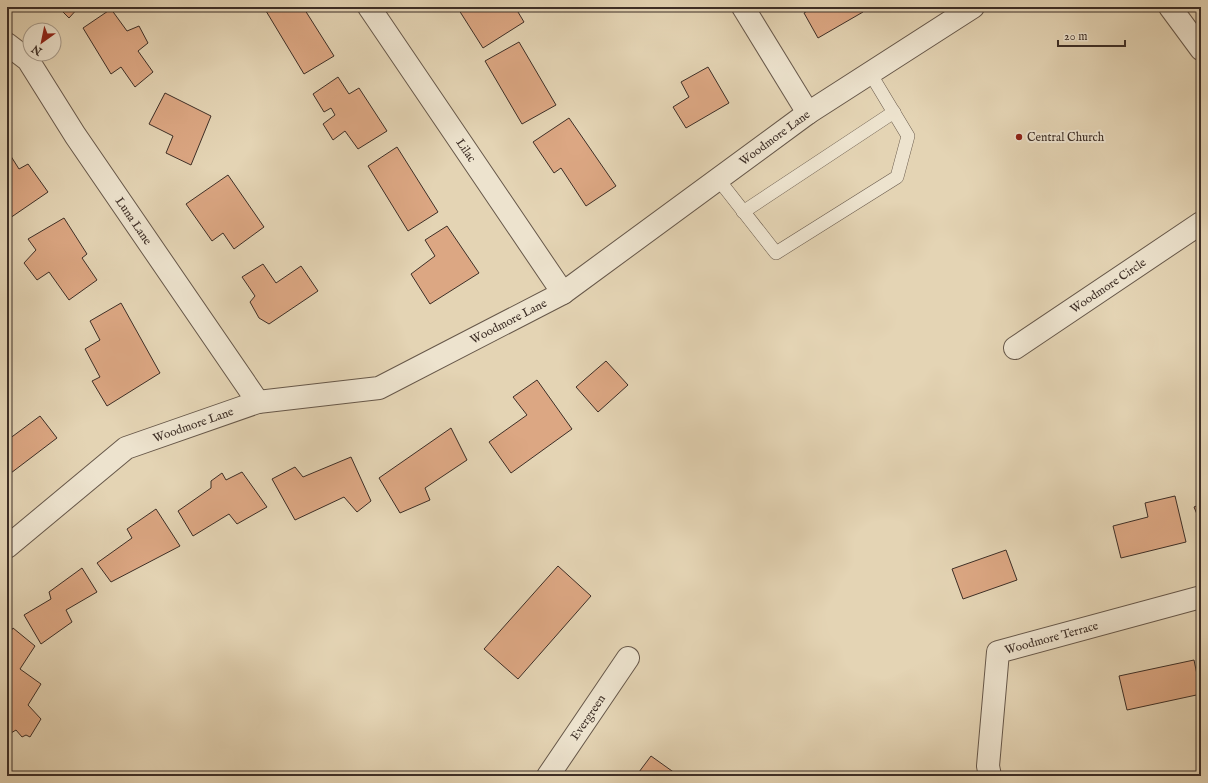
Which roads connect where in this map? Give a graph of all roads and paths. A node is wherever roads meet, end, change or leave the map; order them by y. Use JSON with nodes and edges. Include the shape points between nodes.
{"nodes":[{"id":1,"x":369,"y":7,"type":"edge"},
{"id":2,"x":743,"y":7,"type":"edge"},
{"id":3,"x":972,"y":7,"type":"edge"},
{"id":4,"x":1170,"y":7,"type":"edge"},
{"id":5,"x":7,"y":44,"type":"edge"},
{"id":6,"x":1201,"y":49,"type":"edge"},
{"id":7,"x":870,"y":73,"type":"junction"},
{"id":8,"x":894,"y":112,"type":"junction"},
{"id":9,"x":808,"y":113,"type":"junction"},
{"id":10,"x":718,"y":179,"type":"junction"},
{"id":11,"x":743,"y":212,"type":"junction"},
{"id":12,"x":1201,"y":223,"type":"edge"},
{"id":13,"x":563,"y":293,"type":"junction"},
{"id":14,"x":1015,"y":348,"type":"dead end"},
{"id":15,"x":258,"y":402,"type":"junction"},
{"id":16,"x":7,"y":547,"type":"edge"},
{"id":17,"x":1201,"y":597,"type":"edge"},
{"id":18,"x":628,"y":658,"type":"dead end"},
{"id":19,"x":548,"y":776,"type":"edge"},
{"id":20,"x":990,"y":776,"type":"edge"}],
"edges":[{"from":1,"to":13,"type":"street","name":"Lilac"},
{"from":2,"to":9,"type":"street"},
{"from":3,"to":7,"type":"street","name":"Woodmore Lane"},
{"from":4,"to":6,"type":"street"},
{"from":5,"to":15,"type":"street","name":"Luna Lane","via":[[28,60],[75,135]]},
{"from":7,"to":8,"type":"lane"},
{"from":7,"to":9,"type":"street","name":"Woodmore Lane"},
{"from":8,"to":11,"type":"lane"},
{"from":8,"to":11,"type":"lane","via":[[908,136],[897,177],[776,253]]},
{"from":9,"to":10,"type":"street","name":"Woodmore Lane"},
{"from":10,"to":11,"type":"lane"},
{"from":10,"to":13,"type":"street","name":"Woodmore Lane"},
{"from":12,"to":14,"type":"street","name":"Woodmore Circle"},
{"from":13,"to":15,"type":"street","name":"Woodmore Lane","via":[[379,388]]},
{"from":15,"to":16,"type":"street","name":"Woodmore Lane","via":[[126,448]]},
{"from":17,"to":20,"type":"street","name":"Woodmore Terrace","via":[[998,652],[988,766]]},
{"from":18,"to":19,"type":"street","name":"Evergreen"}]}
